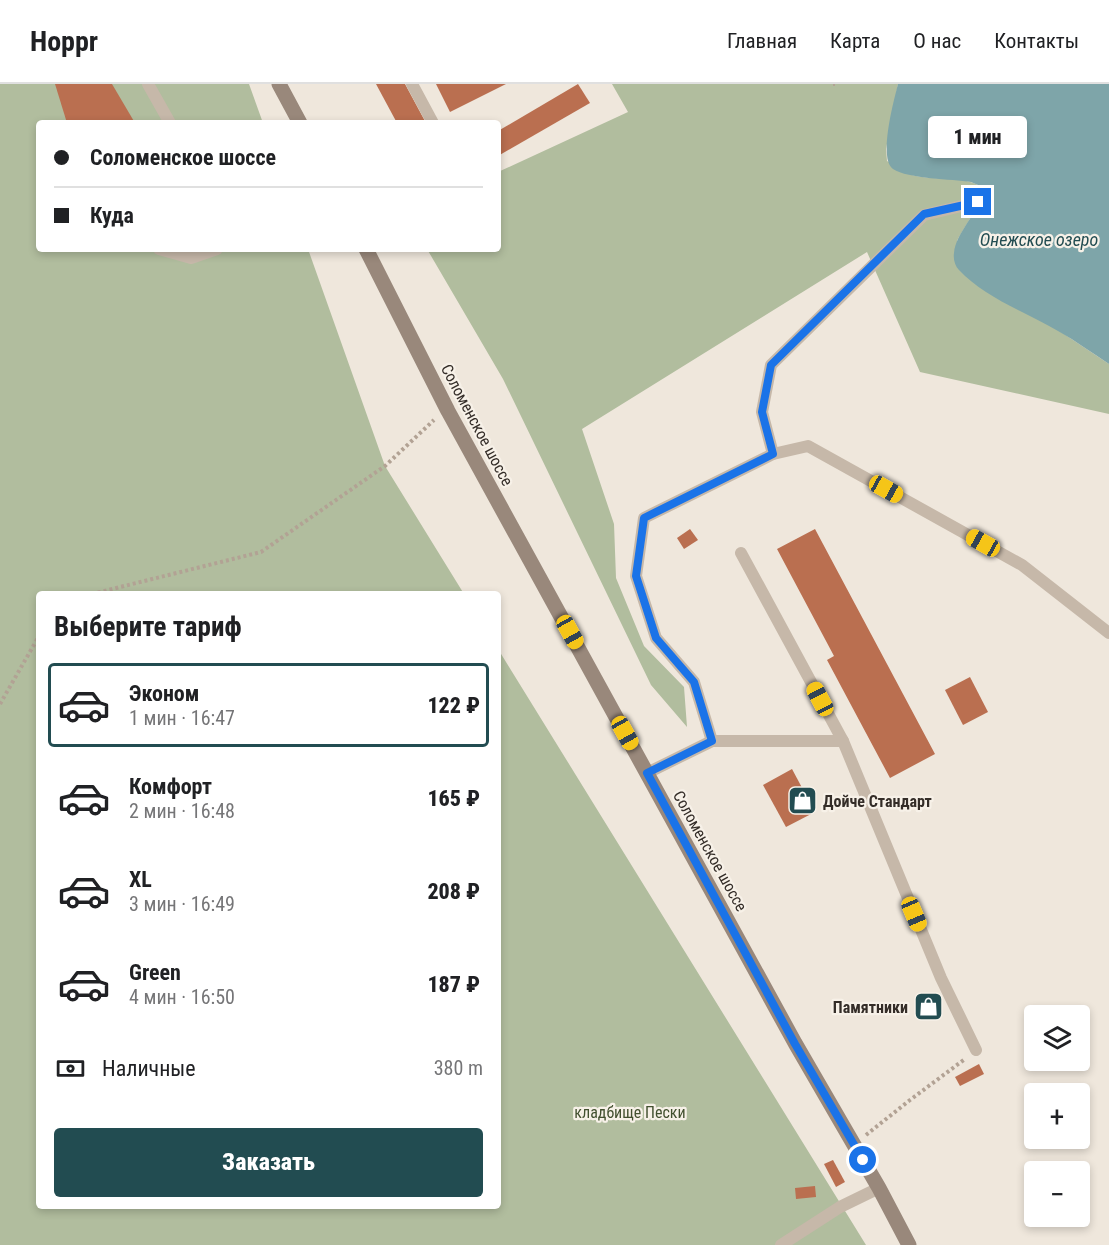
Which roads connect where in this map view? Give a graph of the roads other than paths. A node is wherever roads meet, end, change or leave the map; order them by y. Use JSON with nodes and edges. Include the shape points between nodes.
{"nodes":[{"id":1,"x":148,"y":84,"type":"edge"},
{"id":2,"x":279,"y":84,"type":"edge"},
{"id":3,"x":412,"y":84,"type":"edge"},
{"id":4,"x":168,"y":120,"type":"edge"},
{"id":5,"x":298,"y":120,"type":"edge"},
{"id":6,"x":431,"y":120,"type":"edge"},
{"id":7,"x":978,"y":202,"type":"dead end"},
{"id":8,"x":170,"y":252,"type":"edge"},
{"id":9,"x":208,"y":252,"type":"edge"},
{"id":10,"x":368,"y":252,"type":"edge"},
{"id":11,"x":773,"y":454,"type":"junction"},
{"id":12,"x":741,"y":553,"type":"dead end"},
{"id":13,"x":1109,"y":633,"type":"edge"},
{"id":14,"x":712,"y":741,"type":"junction"},
{"id":15,"x":843,"y":741,"type":"junction"},
{"id":16,"x":647,"y":773,"type":"junction"},
{"id":17,"x":976,"y":1050,"type":"road end"},
{"id":18,"x":879,"y":1188,"type":"junction"},
{"id":19,"x":781,"y":1245,"type":"edge"},
{"id":20,"x":909,"y":1245,"type":"edge"}],
"edges":[{"from":1,"to":4,"type":"lane"},
{"from":2,"to":5,"type":"main road"},
{"from":3,"to":6,"type":"lane"},
{"from":7,"to":11,"type":"lane","via":[[924,214],[771,365],[762,412]]},
{"from":8,"to":9,"type":"lane","via":[[191,258]]},
{"from":10,"to":16,"type":"main road","name":"Соломенское шоссе","via":[[448,411]]},
{"from":11,"to":13,"type":"lane","via":[[808,446],[1022,565]]},
{"from":11,"to":14,"type":"lane","via":[[644,518],[636,576],[656,638],[694,682]]},
{"from":12,"to":15,"type":"lane"},
{"from":14,"to":15,"type":"lane"},
{"from":14,"to":16,"type":"lane"},
{"from":15,"to":17,"type":"lane","via":[[940,978]]},
{"from":16,"to":18,"type":"main road","name":"Соломенское шоссе","via":[[795,1044]]},
{"from":18,"to":19,"type":"lane","via":[[840,1207]]},
{"from":18,"to":20,"type":"main road","name":"Соломенское шоссе"}]}
